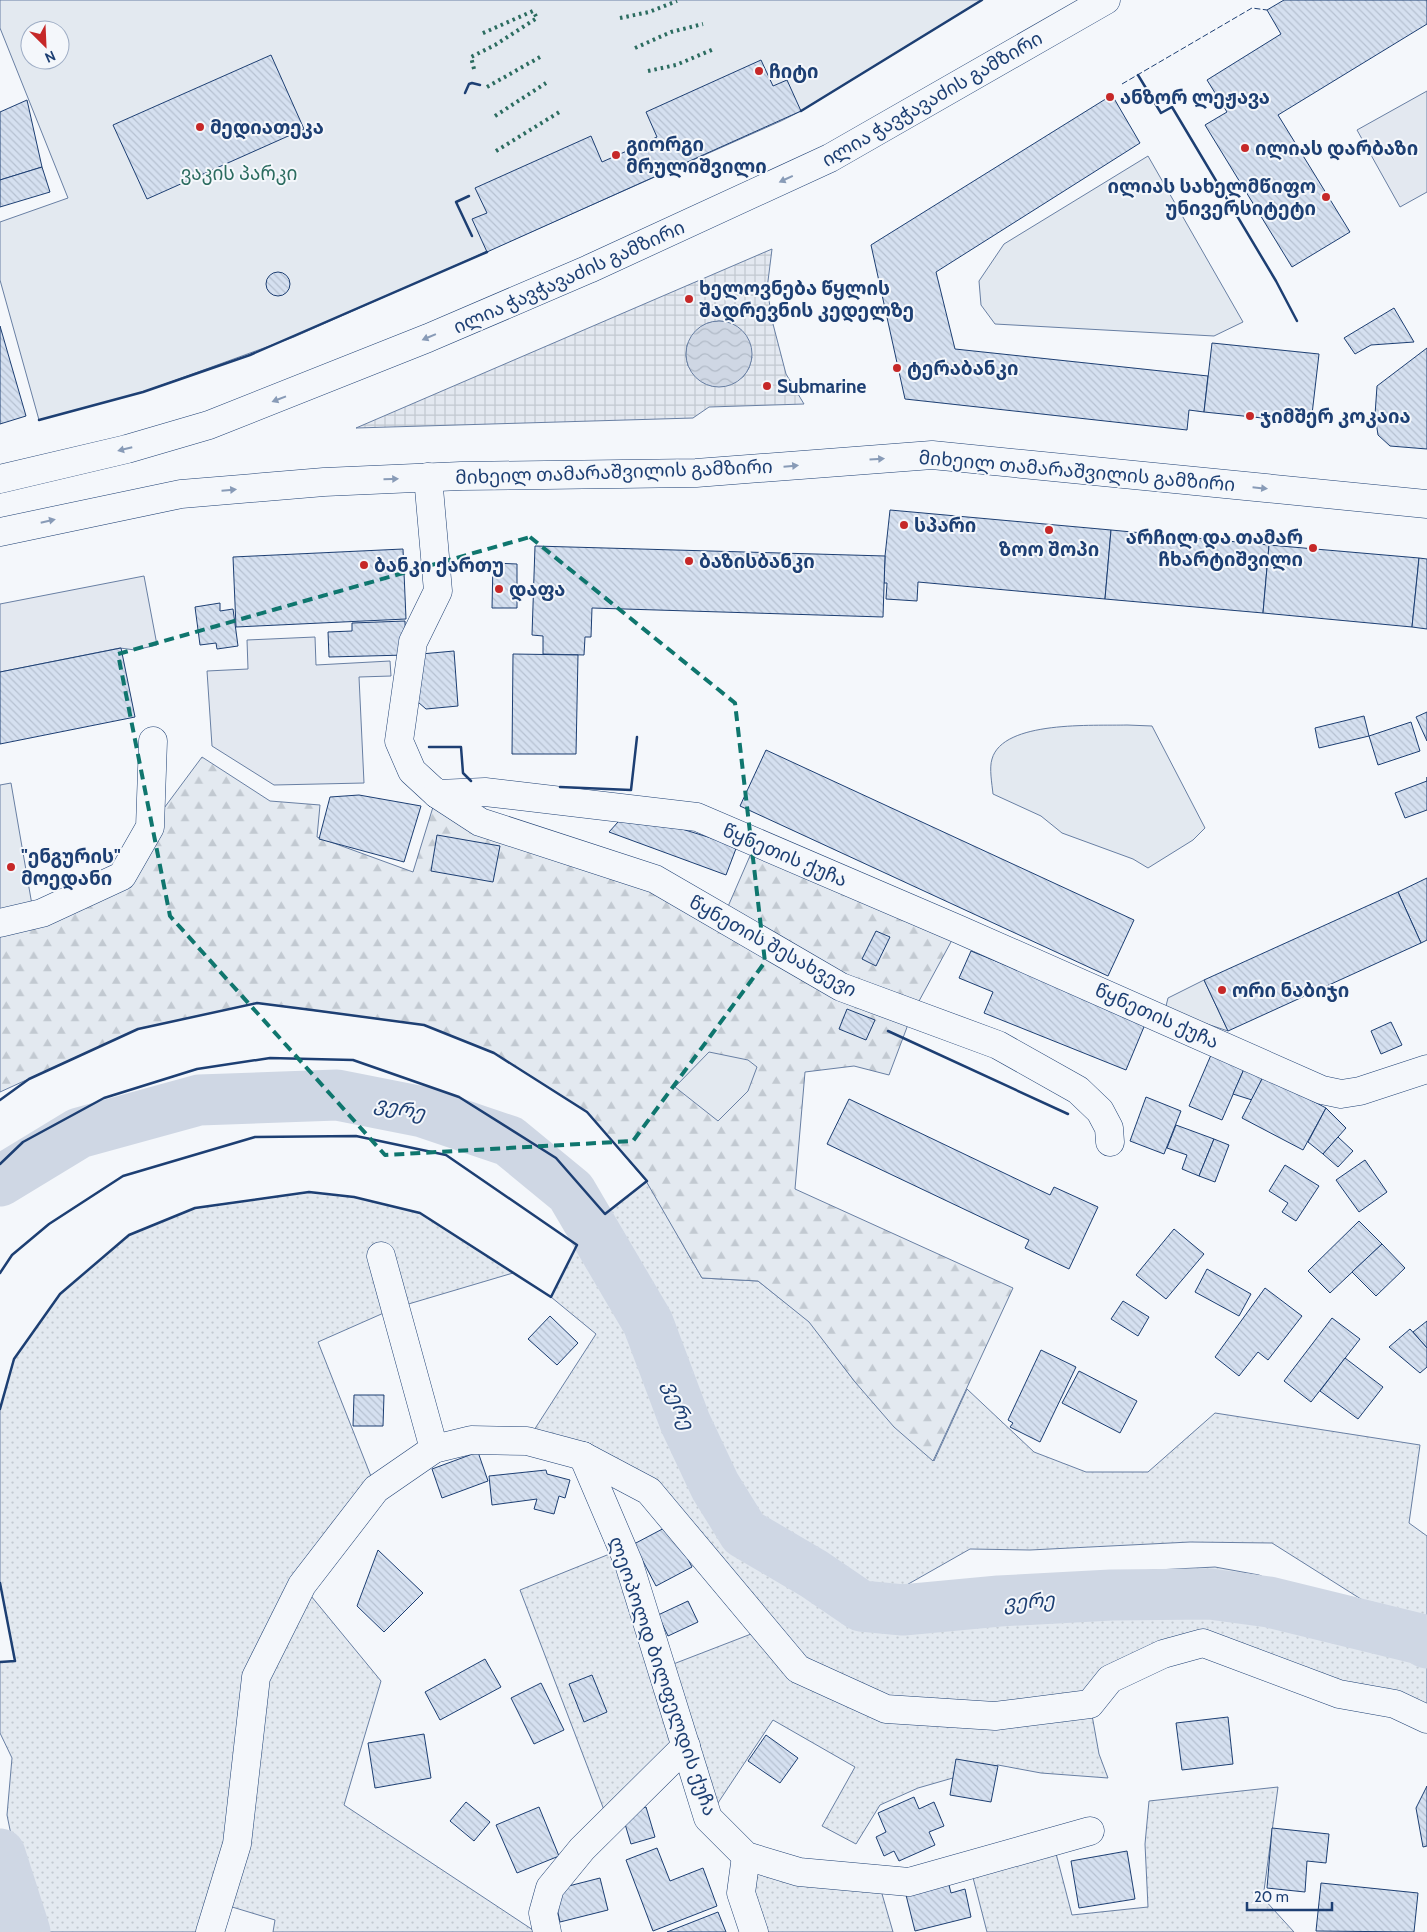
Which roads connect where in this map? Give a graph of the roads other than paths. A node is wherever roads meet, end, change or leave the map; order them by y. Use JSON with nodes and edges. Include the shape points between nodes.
{"nodes":[{"id":1,"x":1106,"y":0,"type":"edge"},
{"id":2,"x":428,"y":477,"type":"junction"},
{"id":3,"x":0,"y":479,"type":"edge"},
{"id":4,"x":1427,"y":504,"type":"edge"},
{"id":5,"x":0,"y":532,"type":"edge"},
{"id":6,"x":153,"y":741,"type":"dead end"},
{"id":7,"x":437,"y":794,"type":"junction"},
{"id":8,"x":0,"y":924,"type":"edge"},
{"id":9,"x":1427,"y":1069,"type":"edge"},
{"id":10,"x":1110,"y":1142,"type":"dead end"},
{"id":11,"x":381,"y":1256,"type":"dead end"},
{"id":12,"x":434,"y":1449,"type":"junction"},
{"id":13,"x":583,"y":1456,"type":"junction"},
{"id":14,"x":1427,"y":1719,"type":"edge"},
{"id":15,"x":686,"y":1746,"type":"junction"},
{"id":16,"x":1090,"y":1831,"type":"dead end"},
{"id":17,"x":746,"y":1856,"type":"junction"},
{"id":18,"x":210,"y":1932,"type":"edge"},
{"id":19,"x":547,"y":1932,"type":"edge"},
{"id":20,"x":754,"y":1932,"type":"edge"}],
"edges":[{"from":1,"to":3,"type":"street","name":"ილია ჭავჭავაძის გამზირი","one_way":true,"via":[[830,158],[589,269],[428,338],[209,425],[127,449]]},
{"from":2,"to":4,"type":"street","name":"მიხეილ თამარაშვილის გამზირი","one_way":true,"via":[[696,473],[932,455]]},
{"from":5,"to":2,"type":"street","one_way":true,"via":[[181,494]]},
{"from":2,"to":7,"type":"street","via":[[438,591],[413,642],[398,741],[412,771]]},
{"from":6,"to":8,"type":"street","via":[[150,827],[122,876],[42,913]]},
{"from":7,"to":9,"type":"street","name":"წყნეთის ქუჩა","via":[[484,792],[697,817],[1322,1090],[1341,1094],[1360,1091]]},
{"from":7,"to":10,"type":"street","name":"წყნეთის შესახვევი","via":[[480,822],[655,880],[841,987],[998,1045],[1078,1090],[1100,1112],[1109,1128]]},
{"from":11,"to":12,"type":"street"},
{"from":12,"to":13,"type":"street","via":[[471,1440],[527,1441]]},
{"from":12,"to":18,"type":"street","via":[[376,1489],[302,1585],[256,1677],[237,1844]]},
{"from":13,"to":14,"type":"street","via":[[648,1491],[798,1669],[886,1709],[996,1716],[1090,1704],[1110,1680],[1163,1654],[1203,1643],[1339,1694],[1395,1704]]},
{"from":13,"to":15,"type":"street","name":"ლეოპოლდ ბილფელდის ქუჩა","via":[[629,1564]]},
{"from":15,"to":17,"type":"street","name":"ლეოპოლდ ბილფელდის ქუჩა","via":[[708,1818]]},
{"from":15,"to":19,"type":"street","via":[[582,1849],[550,1888],[543,1913]]},
{"from":16,"to":17,"type":"street","via":[[909,1882],[799,1872]]},
{"from":17,"to":20,"type":"street","via":[[741,1893]]}]}
